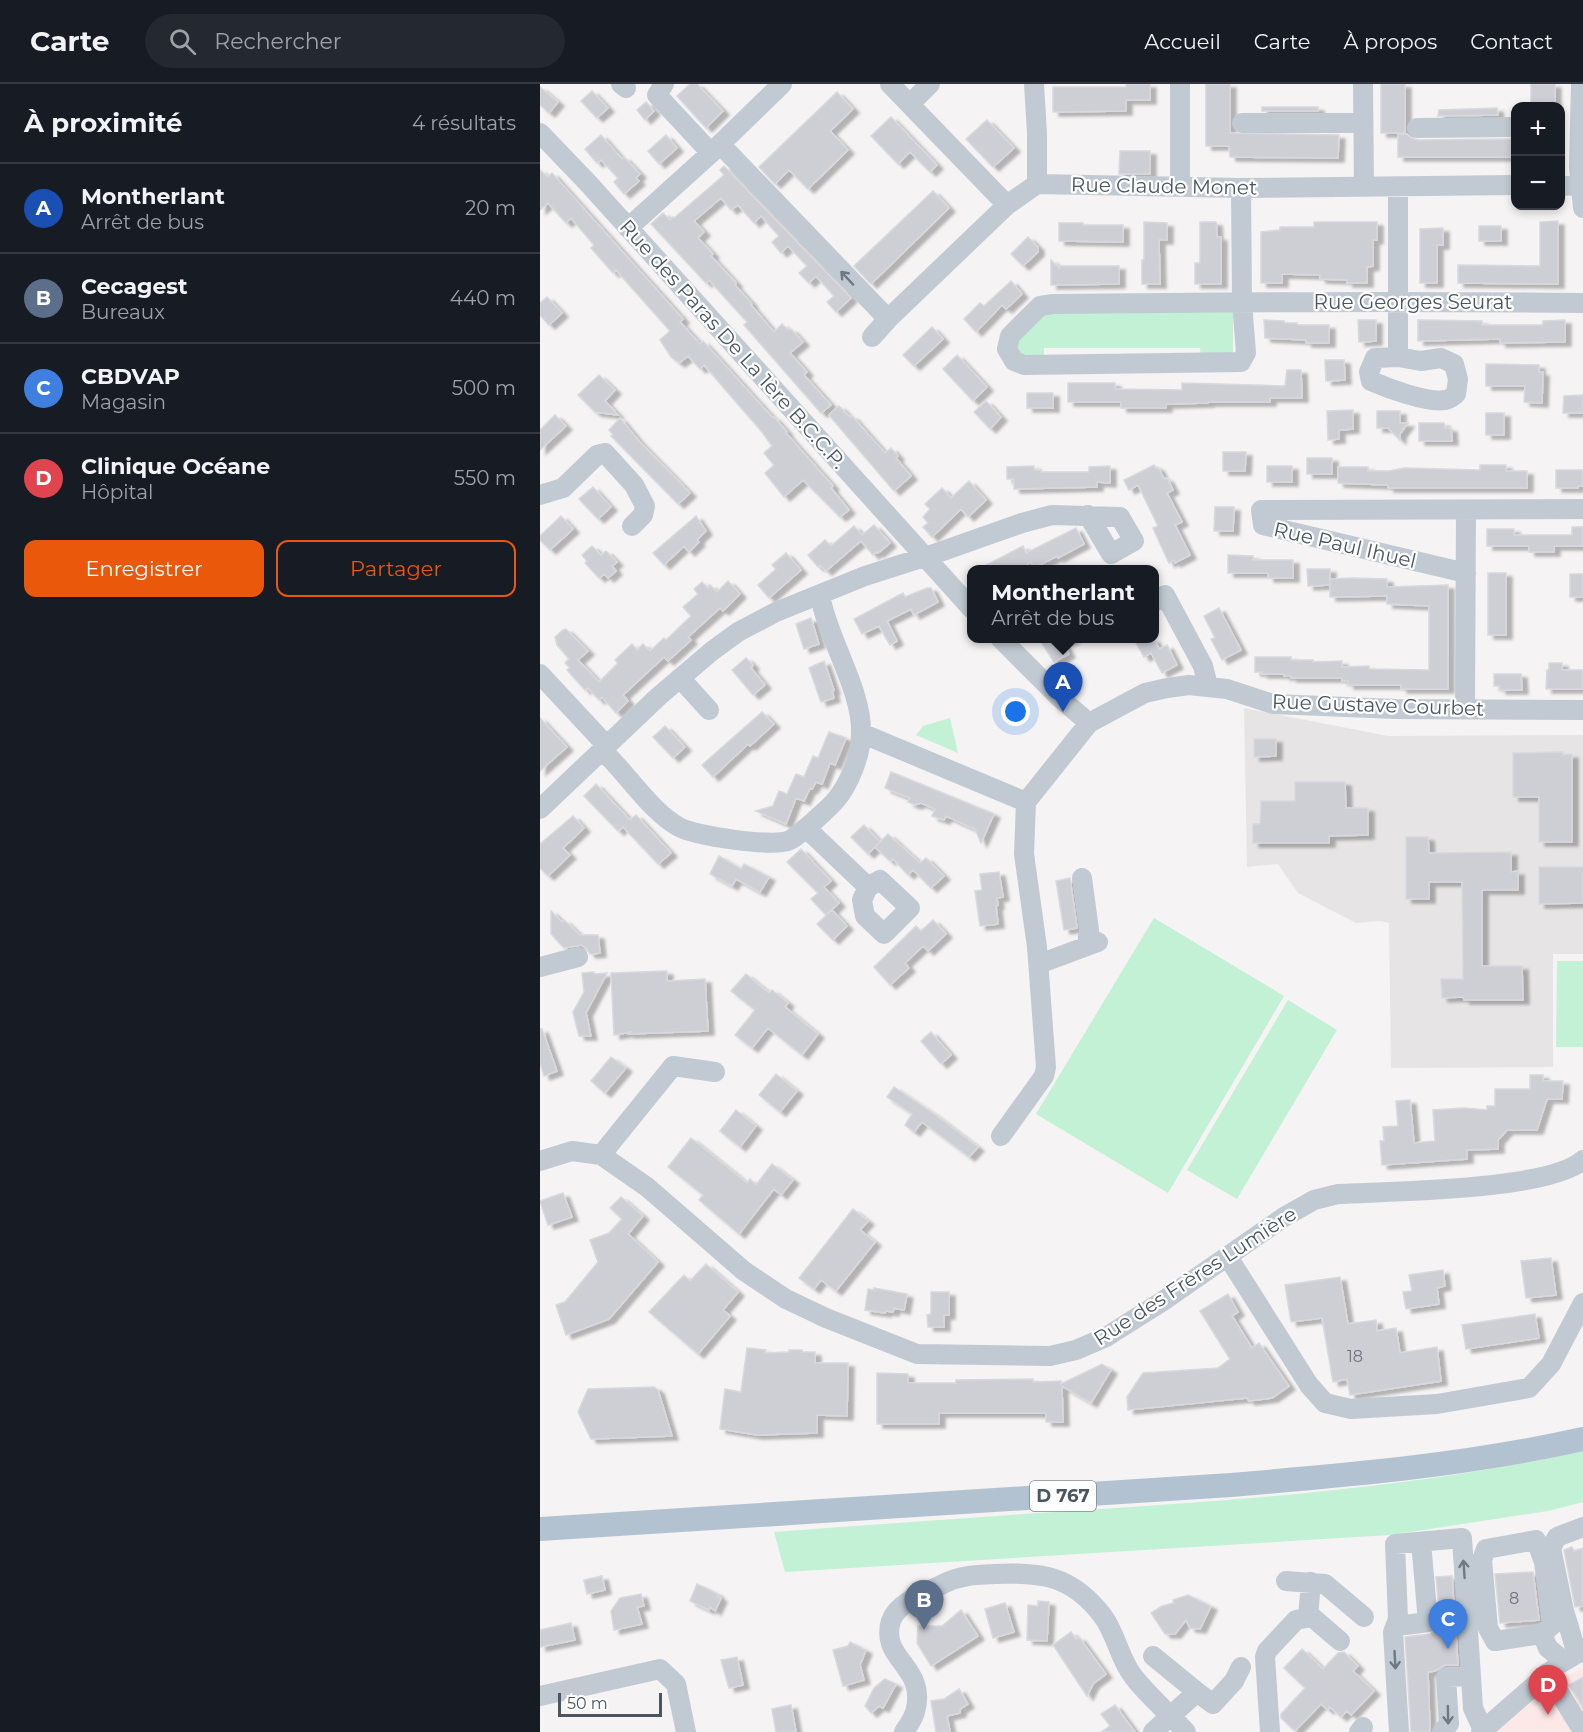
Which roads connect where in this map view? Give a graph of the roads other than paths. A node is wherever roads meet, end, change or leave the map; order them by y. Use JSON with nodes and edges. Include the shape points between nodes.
{"nodes":[{"id":1,"x":664,"y":84,"type":"edge"},
{"id":2,"x":782,"y":84,"type":"edge"},
{"id":3,"x":890,"y":84,"type":"edge"},
{"id":4,"x":930,"y":84,"type":"edge"},
{"id":5,"x":1034,"y":84,"type":"edge"},
{"id":6,"x":1180,"y":84,"type":"edge"},
{"id":7,"x":1363,"y":84,"type":"edge"},
{"id":8,"x":1581,"y":84,"type":"edge"},
{"id":9,"x":910,"y":104,"type":"junction"},
{"id":10,"x":1242,"y":123,"type":"dead end"},
{"id":11,"x":1363,"y":123,"type":"junction"},
{"id":12,"x":1417,"y":128,"type":"dead end"},
{"id":13,"x":1511,"y":128,"type":"edge"},
{"id":14,"x":540,"y":133,"type":"edge"},
{"id":15,"x":716,"y":148,"type":"junction"},
{"id":16,"x":1036,"y":184,"type":"junction"},
{"id":17,"x":1511,"y":185,"type":"edge"},
{"id":18,"x":1582,"y":185,"type":"edge"},
{"id":19,"x":1180,"y":186,"type":"junction"},
{"id":20,"x":1364,"y":186,"type":"junction"},
{"id":21,"x":1565,"y":186,"type":"edge"},
{"id":22,"x":1398,"y":187,"type":"junction"},
{"id":23,"x":1241,"y":188,"type":"junction"},
{"id":24,"x":1007,"y":205,"type":"junction"},
{"id":25,"x":1583,"y":208,"type":"edge"},
{"id":26,"x":628,"y":228,"type":"junction"},
{"id":27,"x":1399,"y":301,"type":"junction"},
{"id":28,"x":1242,"y":302,"type":"junction"},
{"id":29,"x":1583,"y":303,"type":"edge"},
{"id":30,"x":888,"y":319,"type":"junction"},
{"id":31,"x":873,"y":337,"type":"dead end"},
{"id":32,"x":1398,"y":357,"type":"dead end"},
{"id":33,"x":540,"y":495,"type":"edge"},
{"id":34,"x":1583,"y":509,"type":"edge"},
{"id":35,"x":1466,"y":510,"type":"junction"},
{"id":36,"x":1088,"y":515,"type":"dead end"},
{"id":37,"x":632,"y":526,"type":"dead end"},
{"id":38,"x":924,"y":558,"type":"junction"},
{"id":39,"x":1466,"y":573,"type":"junction"},
{"id":40,"x":819,"y":595,"type":"junction"},
{"id":41,"x":1159,"y":600,"type":"edge"},
{"id":42,"x":967,"y":604,"type":"edge"},
{"id":43,"x":1004,"y":643,"type":"edge"},
{"id":44,"x":540,"y":674,"type":"edge"},
{"id":45,"x":680,"y":678,"type":"junction"},
{"id":46,"x":1208,"y":686,"type":"junction"},
{"id":47,"x":1465,"y":709,"type":"junction"},
{"id":48,"x":709,"y":710,"type":"dead end"},
{"id":49,"x":1583,"y":710,"type":"edge"},
{"id":50,"x":1089,"y":723,"type":"junction"},
{"id":51,"x":861,"y":733,"type":"junction"},
{"id":52,"x":604,"y":748,"type":"junction"},
{"id":53,"x":1026,"y":802,"type":"junction"},
{"id":54,"x":540,"y":808,"type":"edge"},
{"id":55,"x":806,"y":828,"type":"junction"},
{"id":56,"x":1082,"y":878,"type":"dead end"},
{"id":57,"x":868,"y":887,"type":"dead end"},
{"id":58,"x":578,"y":957,"type":"dead end"},
{"id":59,"x":1039,"y":964,"type":"junction"},
{"id":60,"x":540,"y":967,"type":"edge"},
{"id":61,"x":715,"y":1072,"type":"dead end"},
{"id":62,"x":1001,"y":1136,"type":"dead end"},
{"id":63,"x":601,"y":1155,"type":"junction"},
{"id":64,"x":540,"y":1161,"type":"edge"},
{"id":65,"x":1582,"y":1164,"type":"edge"},
{"id":66,"x":1228,"y":1257,"type":"junction"},
{"id":67,"x":1583,"y":1303,"type":"edge"},
{"id":68,"x":1583,"y":1439,"type":"edge"},
{"id":69,"x":1583,"y":1527,"type":"edge"},
{"id":70,"x":540,"y":1528,"type":"edge"},
{"id":71,"x":1421,"y":1542,"type":"junction"},
{"id":72,"x":1286,"y":1581,"type":"dead end"},
{"id":73,"x":1311,"y":1582,"type":"junction"},
{"id":74,"x":1308,"y":1617,"type":"junction"},
{"id":75,"x":1364,"y":1617,"type":"dead end"},
{"id":76,"x":1576,"y":1618,"type":"edge"},
{"id":77,"x":1398,"y":1619,"type":"junction"},
{"id":78,"x":1542,"y":1634,"type":"junction"},
{"id":79,"x":1340,"y":1641,"type":"dead end"},
{"id":80,"x":1154,"y":1656,"type":"dead end"},
{"id":81,"x":1575,"y":1656,"type":"edge"},
{"id":82,"x":1241,"y":1667,"type":"dead end"},
{"id":83,"x":1547,"y":1673,"type":"junction"},
{"id":84,"x":1471,"y":1676,"type":"junction"},
{"id":85,"x":1197,"y":1692,"type":"junction"},
{"id":86,"x":540,"y":1696,"type":"edge"},
{"id":87,"x":1172,"y":1716,"type":"junction"},
{"id":88,"x":1482,"y":1731,"type":"edge"},
{"id":89,"x":686,"y":1732,"type":"edge"},
{"id":90,"x":904,"y":1732,"type":"edge"},
{"id":91,"x":1153,"y":1732,"type":"edge"},
{"id":92,"x":1186,"y":1732,"type":"edge"},
{"id":93,"x":1270,"y":1732,"type":"edge"},
{"id":94,"x":1399,"y":1732,"type":"edge"},
{"id":95,"x":1442,"y":1732,"type":"edge"},
{"id":96,"x":1583,"y":1732,"type":"edge"}],
"edges":[{"from":1,"to":15,"type":"street","via":[[657,95]]},
{"from":2,"to":15,"type":"street"},
{"from":3,"to":9,"type":"street"},
{"from":4,"to":9,"type":"street"},
{"from":5,"to":16,"type":"street"},
{"from":6,"to":19,"type":"street"},
{"from":7,"to":11,"type":"street"},
{"from":8,"to":18,"type":"street"},
{"from":9,"to":24,"type":"street"},
{"from":10,"to":11,"type":"street"},
{"from":11,"to":20,"type":"street"},
{"from":12,"to":13,"type":"street"},
{"from":14,"to":26,"type":"street","name":"Rue des Paras De La 1ère B.C.C.P."},
{"from":15,"to":26,"type":"street"},
{"from":30,"to":15,"type":"street","one_way":true},
{"from":16,"to":19,"type":"street","name":"Rue Claude Monet"},
{"from":16,"to":24,"type":"street"},
{"from":17,"to":22,"type":"street","name":"Rue Claude Monet"},
{"from":18,"to":21,"type":"street"},
{"from":18,"to":25,"type":"street"},
{"from":19,"to":23,"type":"street","name":"Rue Claude Monet"},
{"from":20,"to":22,"type":"street","name":"Rue Claude Monet"},
{"from":20,"to":23,"type":"street","name":"Rue Claude Monet"},
{"from":22,"to":27,"type":"street"},
{"from":23,"to":28,"type":"street"},
{"from":24,"to":30,"type":"street"},
{"from":26,"to":38,"type":"street","name":"Rue des Paras De La 1ère B.C.C.P."},
{"from":27,"to":28,"type":"street","name":"Rue Georges Seurat"},
{"from":27,"to":29,"type":"street","name":"Rue Georges Seurat"},
{"from":27,"to":32,"type":"street"},
{"from":28,"to":28,"type":"street","via":[[1040,306],[1010,336],[1007,349],[1014,361],[1023,365],[1241,362],[1246,353]]},
{"from":30,"to":31,"type":"street"},
{"from":33,"to":37,"type":"street","via":[[563,488],[597,454],[605,453],[634,486],[645,506],[643,515]]},
{"from":34,"to":35,"type":"street","name":"Rue Paul Ihuel"},
{"from":35,"to":39,"type":"street"},
{"from":35,"to":39,"type":"street","name":"Rue Paul Ihuel","via":[[1261,510],[1263,525]]},
{"from":36,"to":38,"type":"street","via":[[1052,515]]},
{"from":38,"to":40,"type":"street"},
{"from":38,"to":42,"type":"street"},
{"from":39,"to":47,"type":"street"},
{"from":40,"to":45,"type":"street","via":[[738,632]]},
{"from":40,"to":51,"type":"street","via":[[854,697]]},
{"from":41,"to":46,"type":"street","via":[[1165,595],[1203,666]]},
{"from":43,"to":50,"type":"street"},
{"from":44,"to":52,"type":"street"},
{"from":45,"to":48,"type":"street"},
{"from":45,"to":52,"type":"street"},
{"from":46,"to":47,"type":"street","name":"Rue Gustave Courbet","via":[[1273,705]]},
{"from":46,"to":50,"type":"street","name":"Rue Gustave Courbet","via":[[1146,693]]},
{"from":47,"to":49,"type":"street","name":"Rue Gustave Courbet"},
{"from":50,"to":53,"type":"street"},
{"from":51,"to":53,"type":"street"},
{"from":51,"to":55,"type":"street","via":[[847,781],[836,800]]},
{"from":52,"to":54,"type":"street"},
{"from":52,"to":55,"type":"street","via":[[632,784],[681,828],[777,844],[791,840]]},
{"from":53,"to":59,"type":"street","via":[[1024,854]]},
{"from":55,"to":57,"type":"street"},
{"from":56,"to":59,"type":"street","via":[[1092,944]]},
{"from":58,"to":60,"type":"street"},
{"from":59,"to":62,"type":"street","via":[[1046,1067],[1044,1076]]},
{"from":61,"to":63,"type":"street","via":[[673,1066]]},
{"from":63,"to":64,"type":"street","name":"Rue des Frères Lumière","via":[[572,1150]]},
{"from":63,"to":66,"type":"street","name":"Rue des Frères Lumière","via":[[647,1187],[741,1269],[786,1299],[917,1354],[1050,1356],[1076,1350],[1115,1331]]},
{"from":65,"to":66,"type":"street","name":"Rue des Frères Lumière","via":[[1517,1183],[1338,1194],[1314,1200]]},
{"from":66,"to":67,"type":"street","via":[[1314,1391],[1325,1403],[1352,1409],[1437,1404],[1529,1388],[1551,1364]]},
{"from":68,"to":70,"type":"main road","number":"D 767","via":[[1463,1461],[1346,1475]]},
{"from":69,"to":76,"type":"street","via":[[1557,1537],[1551,1548],[1564,1611]]},
{"from":71,"to":77,"type":"street","via":[[1395,1544]]},
{"from":71,"to":77,"type":"street","via":[[1428,1622],[1406,1625]]},
{"from":84,"to":71,"type":"street","one_way":true,"via":[[1462,1538]]},
{"from":72,"to":73,"type":"street"},
{"from":73,"to":74,"type":"street"},
{"from":73,"to":75,"type":"street","via":[[1325,1584]]},
{"from":74,"to":79,"type":"street"},
{"from":74,"to":93,"type":"street","via":[[1296,1620],[1265,1657]]},
{"from":76,"to":81,"type":"street"},
{"from":77,"to":94,"type":"street","one_way":true,"via":[[1393,1632]]},
{"from":78,"to":78,"type":"street","via":[[1552,1625],[1544,1562],[1536,1540],[1486,1549],[1482,1560],[1488,1628],[1495,1641]]},
{"from":78,"to":81,"type":"street","via":[[1548,1648]]},
{"from":80,"to":85,"type":"street"},
{"from":81,"to":83,"type":"street"},
{"from":82,"to":85,"type":"street","via":[[1213,1704]]},
{"from":83,"to":88,"type":"street"},
{"from":83,"to":96,"type":"street"},
{"from":84,"to":88,"type":"street","via":[[1473,1708]]},
{"from":84,"to":95,"type":"street","one_way":true,"via":[[1446,1677],[1449,1724]]},
{"from":85,"to":87,"type":"street"},
{"from":86,"to":89,"type":"street","via":[[660,1670],[676,1684]]},
{"from":87,"to":90,"type":"street","via":[[1133,1677],[1104,1617],[1085,1596],[1044,1575],[968,1576],[919,1596],[892,1619],[890,1646],[911,1675],[917,1699],[915,1714]]},
{"from":87,"to":91,"type":"street"},
{"from":87,"to":92,"type":"street"}]}
